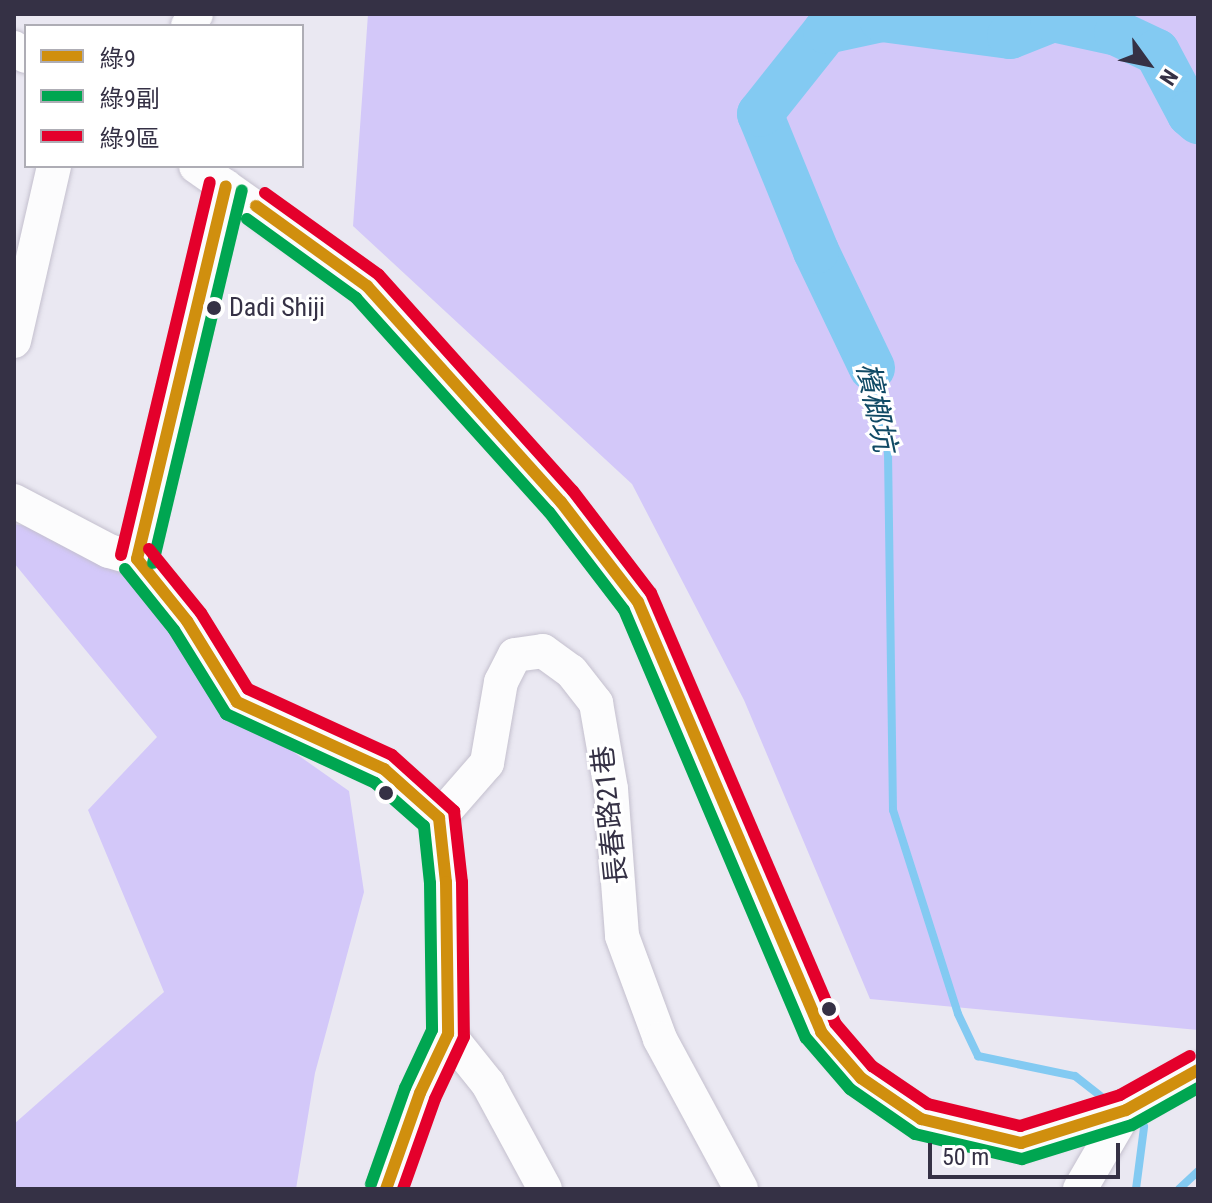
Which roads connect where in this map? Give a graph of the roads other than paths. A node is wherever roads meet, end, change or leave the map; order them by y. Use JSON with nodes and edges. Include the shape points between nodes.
{"nodes":[{"id":1,"x":54,"y":168,"type":"edge"},
{"id":2,"x":199,"y":168,"type":"edge"},
{"id":3,"x":226,"y":186,"type":"junction"},
{"id":4,"x":14,"y":341,"type":"edge"},
{"id":5,"x":14,"y":501,"type":"edge"},
{"id":6,"x":137,"y":559,"type":"junction"},
{"id":7,"x":439,"y":818,"type":"junction"},
{"id":8,"x":448,"y":1034,"type":"junction"},
{"id":9,"x":1198,"y":1070,"type":"edge"},
{"id":10,"x":1126,"y":1110,"type":"junction"},
{"id":11,"x":386,"y":1189,"type":"edge"},
{"id":12,"x":545,"y":1189,"type":"edge"},
{"id":13,"x":741,"y":1189,"type":"edge"},
{"id":14,"x":1080,"y":1189,"type":"edge"}],
"edges":[{"from":1,"to":4,"type":"street"},
{"from":2,"to":3,"type":"street"},
{"from":3,"to":6,"type":"street"},
{"from":3,"to":10,"type":"street","via":[[367,286],[561,502],[638,602],[821,1032],[861,1078],[921,1119],[1021,1143]]},
{"from":5,"to":6,"type":"street","via":[[109,551]]},
{"from":6,"to":7,"type":"street","via":[[187,621],[237,702],[384,769]]},
{"from":7,"to":8,"type":"street","via":[[446,882]]},
{"from":7,"to":13,"type":"street","name":"長春路21巷","via":[[487,763],[501,682],[515,655],[543,651],[571,671],[596,703],[611,789],[622,936],[660,1039]]},
{"from":8,"to":11,"type":"street","via":[[420,1093]]},
{"from":8,"to":12,"type":"street","via":[[488,1084]]},
{"from":9,"to":10,"type":"street"},
{"from":10,"to":14,"type":"street"}]}
